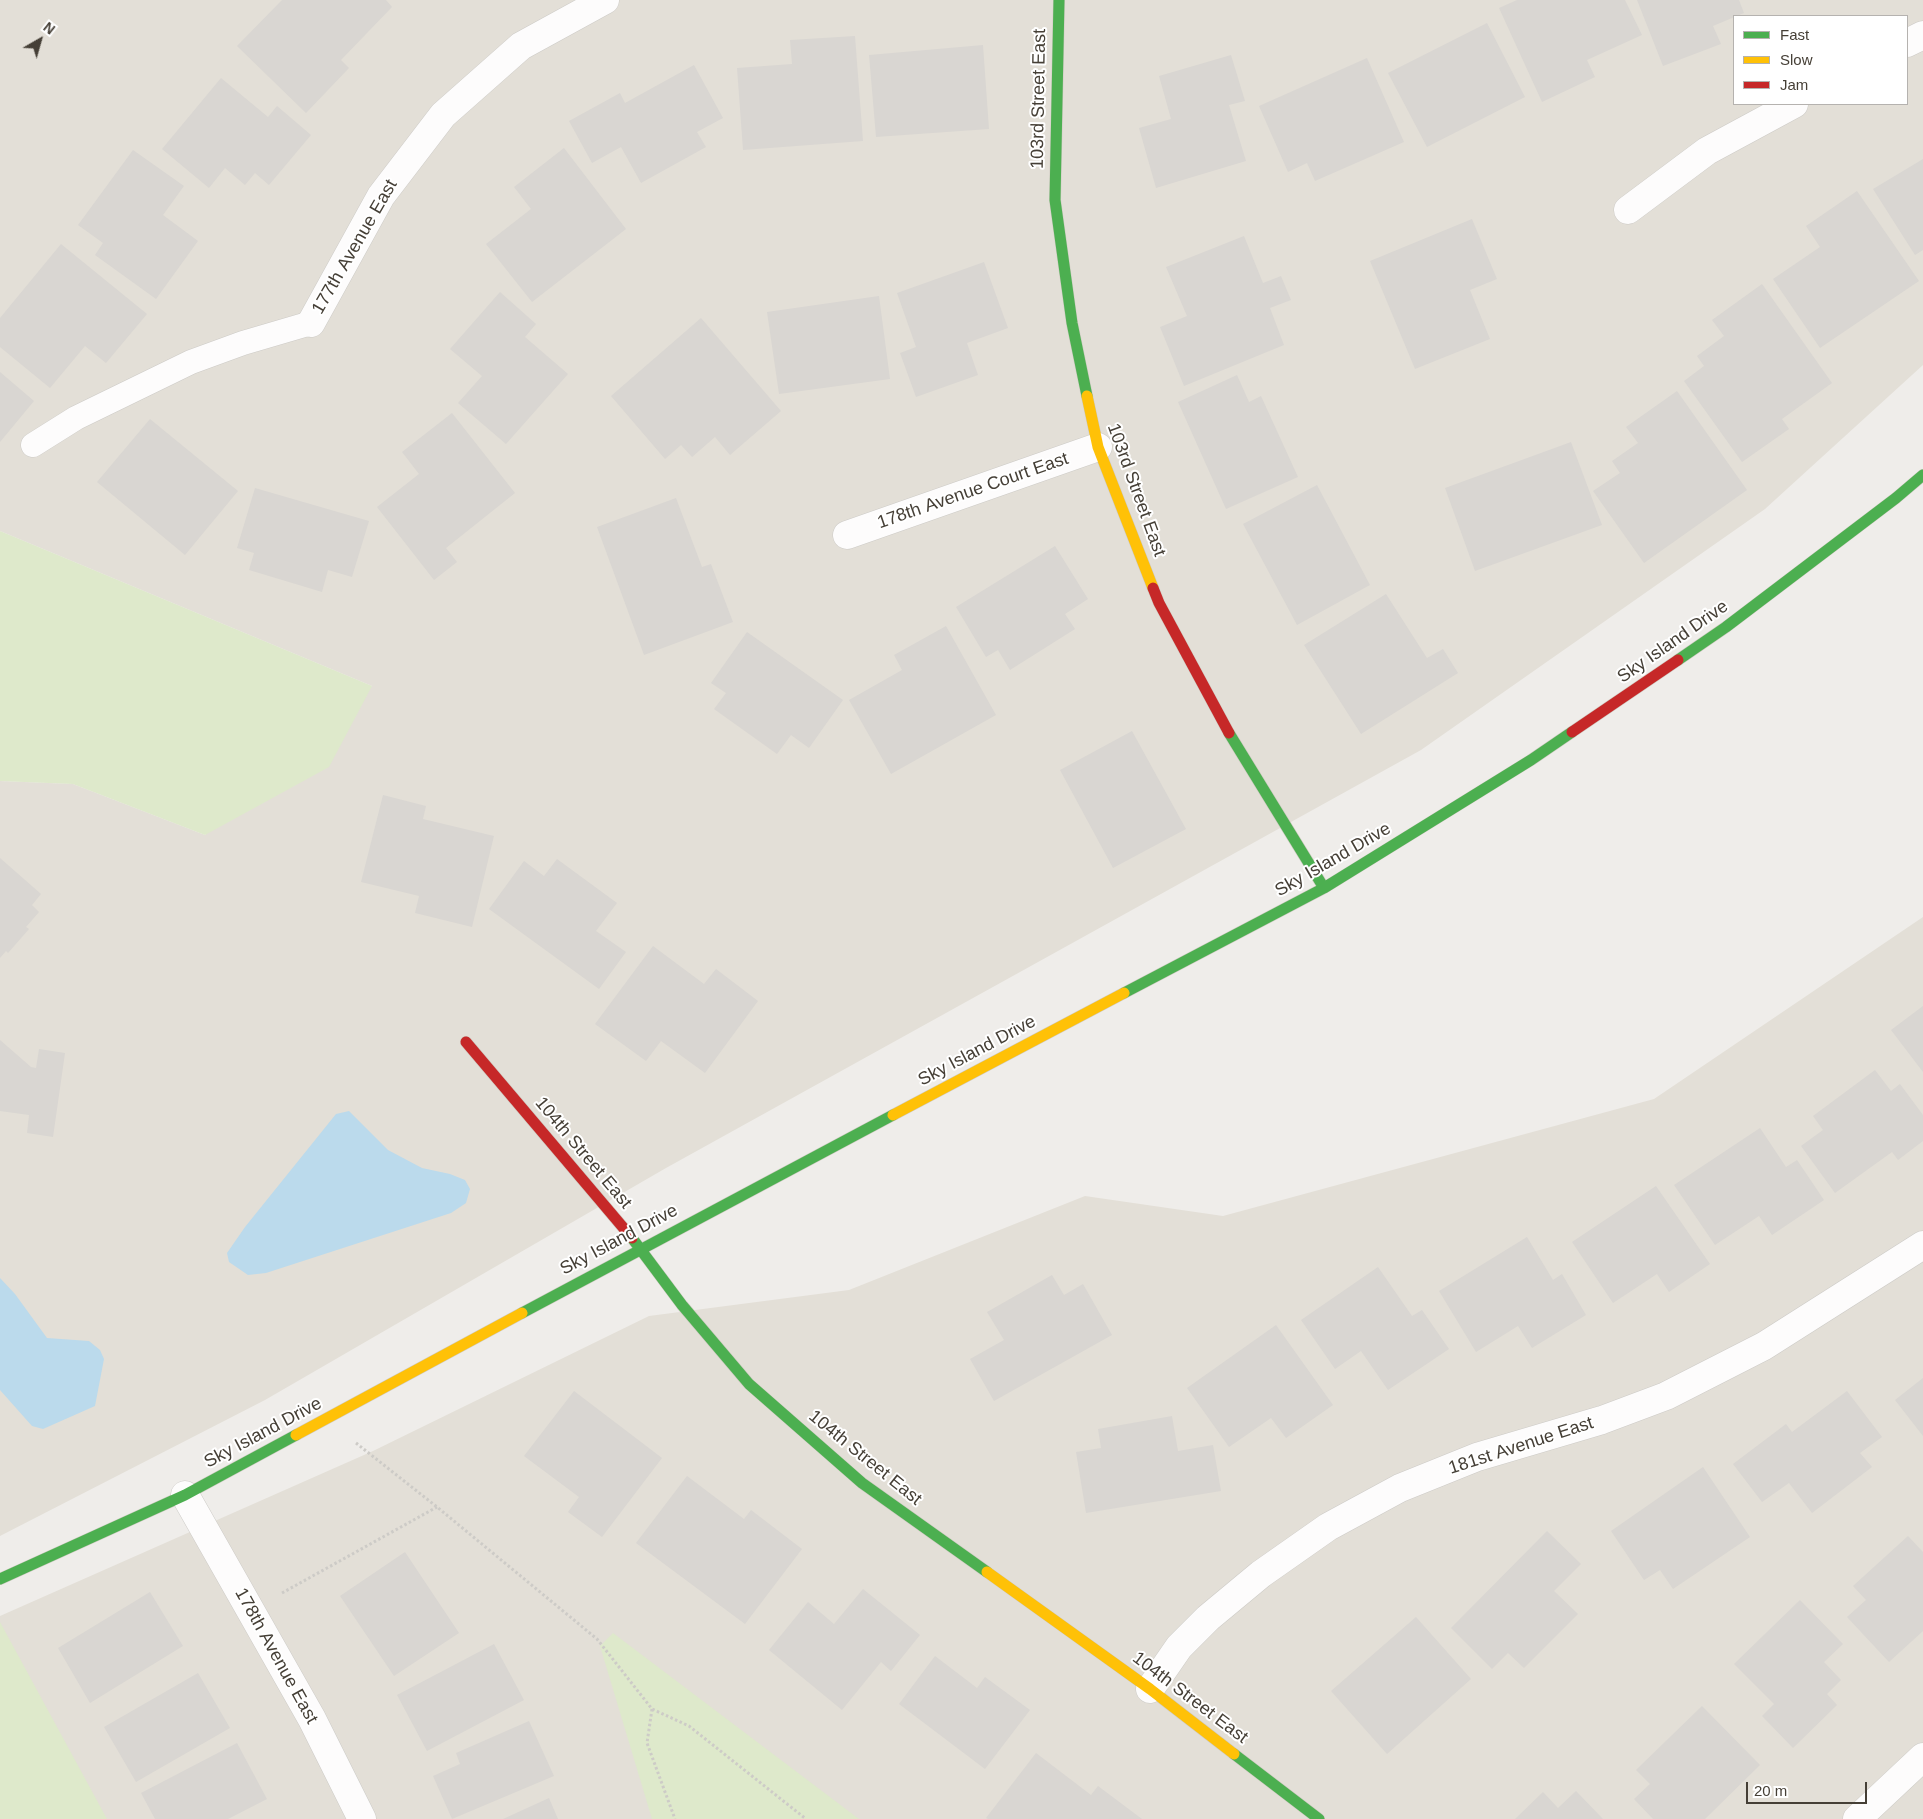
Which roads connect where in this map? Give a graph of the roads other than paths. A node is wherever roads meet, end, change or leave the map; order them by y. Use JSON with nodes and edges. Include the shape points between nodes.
{"nodes":[{"id":1,"x":605,"y":0,"type":"edge"},
{"id":2,"x":1059,"y":0,"type":"edge"},
{"id":3,"x":1923,"y":35,"type":"edge"},
{"id":4,"x":1908,"y":43,"type":"edge"},
{"id":5,"x":1792,"y":105,"type":"edge"},
{"id":6,"x":1628,"y":210,"type":"dead end"},
{"id":7,"x":311,"y":323,"type":"joint"},
{"id":8,"x":33,"y":445,"type":"dead end"},
{"id":9,"x":1098,"y":447,"type":"junction"},
{"id":10,"x":1923,"y":475,"type":"edge"},
{"id":11,"x":848,"y":535,"type":"dead end"},
{"id":12,"x":1324,"y":888,"type":"junction"},
{"id":13,"x":466,"y":1042,"type":"dead end"},
{"id":14,"x":1923,"y":1245,"type":"edge"},
{"id":15,"x":641,"y":1248,"type":"junction"},
{"id":16,"x":185,"y":1495,"type":"junction"},
{"id":17,"x":0,"y":1579,"type":"edge"},
{"id":18,"x":1150,"y":1689,"type":"junction"},
{"id":19,"x":1923,"y":1757,"type":"edge"},
{"id":20,"x":362,"y":1819,"type":"edge"},
{"id":21,"x":1319,"y":1819,"type":"edge"},
{"id":22,"x":1857,"y":1819,"type":"edge"}],
"edges":[{"from":1,"to":7,"type":"street","name":"177th Avenue East","via":[[521,46],[444,115],[381,196]]},
{"from":2,"to":9,"type":"street","name":"103rd Street East","via":[[1055,200],[1072,323]]},
{"from":3,"to":4,"type":"street"},
{"from":5,"to":6,"type":"street","via":[[1707,150]]},
{"from":7,"to":8,"type":"lane","via":[[191,362],[76,418]]},
{"from":9,"to":11,"type":"street","name":"178th Avenue Court East"},
{"from":9,"to":12,"type":"street","name":"103rd Street East","via":[[1159,603],[1221,720]]},
{"from":10,"to":12,"type":"street","name":"Sky Island Drive","via":[[1718,632],[1531,760]]},
{"from":12,"to":15,"type":"street","name":"Sky Island Drive"},
{"from":13,"to":15,"type":"street","name":"104th Street East"},
{"from":14,"to":18,"type":"street","name":"181st Avenue East","via":[[1764,1346],[1666,1396],[1602,1420],[1477,1457],[1400,1488],[1328,1528],[1261,1574],[1208,1618],[1179,1647]]},
{"from":15,"to":16,"type":"street","name":"Sky Island Drive"},
{"from":15,"to":18,"type":"street","name":"104th Street East","via":[[682,1305],[749,1384],[862,1483]]},
{"from":16,"to":17,"type":"street","name":"Sky Island Drive"},
{"from":16,"to":20,"type":"street","name":"178th Avenue East","via":[[312,1719]]},
{"from":18,"to":21,"type":"street","name":"104th Street East"},
{"from":19,"to":22,"type":"street"}]}
